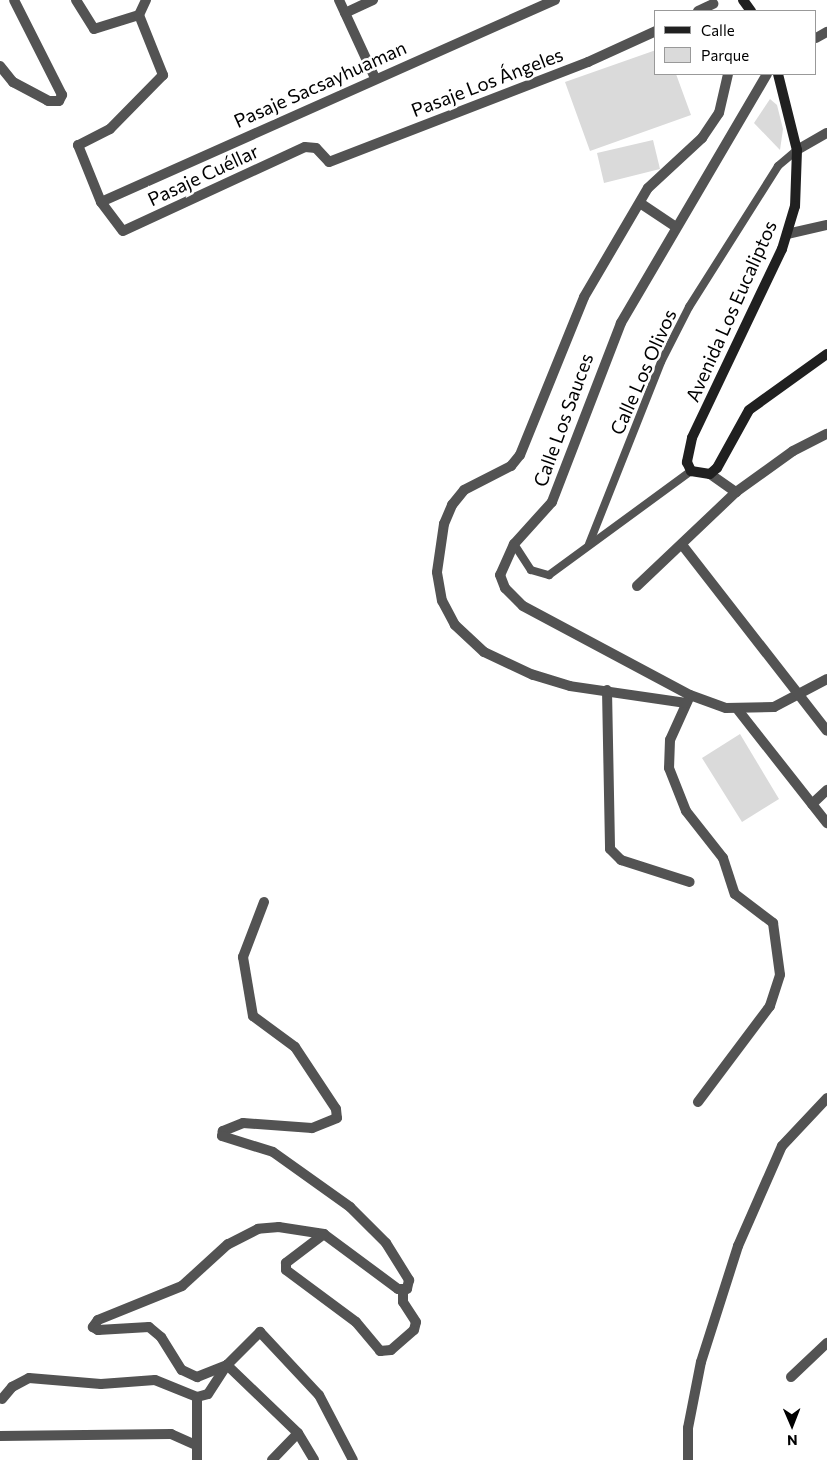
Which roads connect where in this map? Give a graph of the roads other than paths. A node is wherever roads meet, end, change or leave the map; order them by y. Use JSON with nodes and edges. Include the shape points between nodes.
{"nodes":[{"id":1,"x":14,"y":0,"type":"edge"},
{"id":2,"x":76,"y":0,"type":"edge"},
{"id":3,"x":146,"y":0,"type":"edge"},
{"id":4,"x":339,"y":0,"type":"edge"},
{"id":5,"x":374,"y":0,"type":"edge"},
{"id":6,"x":555,"y":0,"type":"edge"},
{"id":7,"x":714,"y":5,"type":"edge"},
{"id":8,"x":701,"y":10,"type":"edge"},
{"id":9,"x":345,"y":12,"type":"junction"},
{"id":10,"x":140,"y":15,"type":"junction"},
{"id":11,"x":654,"y":32,"type":"edge"},
{"id":12,"x":0,"y":66,"type":"edge"},
{"id":13,"x":728,"y":75,"type":"edge"},
{"id":14,"x":766,"y":75,"type":"edge"},
{"id":15,"x":778,"y":75,"type":"edge"},
{"id":16,"x":375,"y":78,"type":"junction"},
{"id":17,"x":827,"y":133,"type":"edge"},
{"id":18,"x":797,"y":150,"type":"junction"},
{"id":19,"x":329,"y":162,"type":"joint"},
{"id":20,"x":101,"y":202,"type":"junction"},
{"id":21,"x":640,"y":203,"type":"junction"},
{"id":22,"x":827,"y":225,"type":"edge"},
{"id":23,"x":676,"y":227,"type":"junction"},
{"id":24,"x":787,"y":234,"type":"junction"},
{"id":25,"x":827,"y":354,"type":"edge"},
{"id":26,"x":827,"y":434,"type":"edge"},
{"id":27,"x":691,"y":471,"type":"junction"},
{"id":28,"x":710,"y":474,"type":"junction"},
{"id":29,"x":736,"y":492,"type":"junction"},
{"id":30,"x":514,"y":544,"type":"junction"},
{"id":31,"x":589,"y":544,"type":"junction"},
{"id":32,"x":683,"y":546,"type":"junction"},
{"id":33,"x":637,"y":586,"type":"dead end"},
{"id":34,"x":827,"y":679,"type":"edge"},
{"id":35,"x":607,"y":690,"type":"junction"},
{"id":36,"x":800,"y":697,"type":"junction"},
{"id":37,"x":688,"y":699,"type":"junction"},
{"id":38,"x":738,"y":710,"type":"junction"},
{"id":39,"x":827,"y":731,"type":"edge"},
{"id":40,"x":827,"y":790,"type":"edge"},
{"id":41,"x":812,"y":804,"type":"junction"},
{"id":42,"x":827,"y":823,"type":"edge"},
{"id":43,"x":690,"y":882,"type":"dead end"},
{"id":44,"x":264,"y":902,"type":"dead end"},
{"id":45,"x":827,"y":1098,"type":"edge"},
{"id":46,"x":698,"y":1102,"type":"dead end"},
{"id":47,"x":324,"y":1234,"type":"junction"},
{"id":48,"x":403,"y":1290,"type":"junction"},
{"id":49,"x":827,"y":1343,"type":"edge"},
{"id":50,"x":227,"y":1365,"type":"junction"},
{"id":51,"x":791,"y":1376,"type":"dead end"},
{"id":52,"x":197,"y":1397,"type":"junction"},
{"id":53,"x":2,"y":1399,"type":"dead end"},
{"id":54,"x":298,"y":1433,"type":"junction"},
{"id":55,"x":0,"y":1436,"type":"edge"},
{"id":56,"x":196,"y":1445,"type":"junction"},
{"id":57,"x":197,"y":1460,"type":"edge"},
{"id":58,"x":272,"y":1460,"type":"edge"},
{"id":59,"x":314,"y":1460,"type":"edge"},
{"id":60,"x":353,"y":1460,"type":"edge"},
{"id":61,"x":688,"y":1460,"type":"edge"}],
"edges":[{"from":1,"to":12,"type":"street","via":[[62,95],[59,101],[48,101],[13,82]]},
{"from":2,"to":10,"type":"street","via":[[94,29]]},
{"from":3,"to":10,"type":"street"},
{"from":4,"to":9,"type":"street"},
{"from":5,"to":9,"type":"street"},
{"from":6,"to":16,"type":"street","name":"Pasaje Sacsayhuaman"},
{"from":7,"to":8,"type":"street"},
{"from":9,"to":16,"type":"street"},
{"from":10,"to":20,"type":"street","via":[[163,75],[110,129],[78,145]]},
{"from":11,"to":19,"type":"street","name":"Pasaje Los Ángeles","via":[[588,62]]},
{"from":13,"to":21,"type":"street","via":[[720,113]]},
{"from":14,"to":23,"type":"street","name":"Calle Los Sauces"},
{"from":15,"to":18,"type":"street","name":"Avenida Los Eucaliptos"},
{"from":16,"to":20,"type":"street","name":"Pasaje Sacsayhuaman"},
{"from":17,"to":18,"type":"street"},
{"from":18,"to":24,"type":"street","name":"Avenida Los Eucaliptos","via":[[799,179]]},
{"from":18,"to":31,"type":"lane","name":"Calle Los Olivos","via":[[778,166],[689,307],[661,362]]},
{"from":19,"to":20,"type":"street","name":"Pasaje Cuéllar","via":[[316,148],[305,147],[123,231]]},
{"from":21,"to":23,"type":"street"},
{"from":21,"to":35,"type":"street","via":[[584,297],[520,455],[511,466],[464,490],[452,505],[444,524],[436,572],[442,601],[455,625],[484,652],[533,675]]},
{"from":22,"to":24,"type":"street"},
{"from":23,"to":30,"type":"street","name":"Calle Los Sauces","via":[[607,352],[552,502]]},
{"from":24,"to":27,"type":"street","name":"Avenida Los Eucaliptos","via":[[692,438],[687,462]]},
{"from":25,"to":28,"type":"street","via":[[749,410]]},
{"from":26,"to":29,"type":"street","via":[[793,451]]},
{"from":27,"to":28,"type":"street"},
{"from":27,"to":31,"type":"lane"},
{"from":28,"to":29,"type":"street"},
{"from":29,"to":32,"type":"street"},
{"from":30,"to":31,"type":"lane","via":[[540,575],[557,570]]},
{"from":30,"to":37,"type":"street","name":"Calle Los Sauces","via":[[500,575],[505,588],[523,606]]},
{"from":32,"to":33,"type":"street"},
{"from":32,"to":36,"type":"street"},
{"from":34,"to":36,"type":"street"},
{"from":35,"to":37,"type":"street"},
{"from":35,"to":43,"type":"street","via":[[610,849],[621,860]]},
{"from":36,"to":38,"type":"street","via":[[774,707]]},
{"from":36,"to":39,"type":"street"},
{"from":37,"to":38,"type":"street"},
{"from":37,"to":46,"type":"street","via":[[667,754],[675,788],[686,811],[723,858],[736,894],[773,923],[779,947],[780,975],[770,1006]]},
{"from":38,"to":41,"type":"street"},
{"from":40,"to":41,"type":"street"},
{"from":41,"to":42,"type":"street"},
{"from":44,"to":48,"type":"street","via":[[243,957],[253,1016],[295,1047],[336,1109],[337,1118],[312,1128],[243,1123],[223,1131],[222,1136],[272,1152],[350,1207],[386,1243],[403,1266],[409,1280]]},
{"from":45,"to":61,"type":"street","via":[[782,1146],[738,1246],[701,1362],[688,1428]]},
{"from":47,"to":48,"type":"street"},
{"from":47,"to":48,"type":"street","via":[[286,1263],[286,1270],[356,1322],[380,1351],[391,1350],[414,1330],[416,1322],[403,1302]]},
{"from":47,"to":50,"type":"street","via":[[279,1227],[258,1229],[228,1244],[182,1286],[98,1320],[93,1327],[98,1330],[149,1327],[161,1337],[182,1370],[197,1377]]},
{"from":49,"to":51,"type":"street"},
{"from":50,"to":52,"type":"street","via":[[208,1394]]},
{"from":50,"to":54,"type":"street"},
{"from":50,"to":60,"type":"street","via":[[251,1337],[266,1334],[319,1396]]},
{"from":52,"to":53,"type":"street","via":[[154,1380],[101,1384],[30,1378],[12,1387]]},
{"from":52,"to":56,"type":"street"},
{"from":54,"to":58,"type":"street"},
{"from":54,"to":59,"type":"street"},
{"from":55,"to":56,"type":"street","via":[[171,1434]]},
{"from":56,"to":57,"type":"street"}]}
